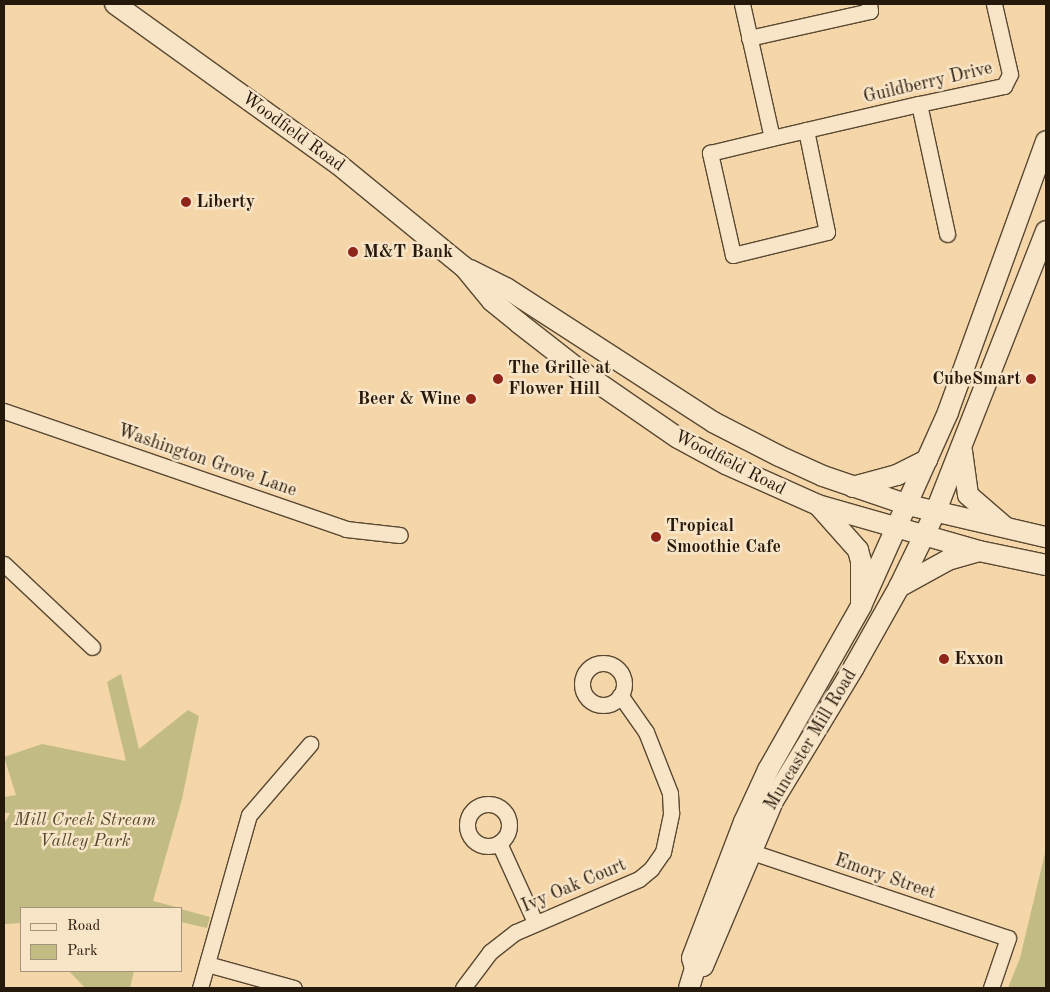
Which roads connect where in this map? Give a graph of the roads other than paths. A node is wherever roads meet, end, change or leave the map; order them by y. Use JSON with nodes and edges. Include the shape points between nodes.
{"nodes":[{"id":1,"x":115,"y":4,"type":"edge"},
{"id":2,"x":742,"y":4,"type":"edge"},
{"id":3,"x":869,"y":4,"type":"edge"},
{"id":4,"x":994,"y":4,"type":"edge"},
{"id":5,"x":749,"y":38,"type":"junction"},
{"id":6,"x":919,"y":104,"type":"junction"},
{"id":7,"x":806,"y":130,"type":"junction"},
{"id":8,"x":772,"y":138,"type":"junction"},
{"id":9,"x":1046,"y":141,"type":"edge"},
{"id":10,"x":1046,"y":230,"type":"edge"},
{"id":11,"x":947,"y":234,"type":"dead end"},
{"id":12,"x":464,"y":267,"type":"junction"},
{"id":13,"x":4,"y":411,"type":"edge"},
{"id":14,"x":962,"y":448,"type":"junction"},
{"id":15,"x":928,"y":460,"type":"junction"},
{"id":16,"x":853,"y":487,"type":"junction"},
{"id":17,"x":818,"y":505,"type":"junction"},
{"id":18,"x":908,"y":506,"type":"junction"},
{"id":19,"x":935,"y":513,"type":"junction"},
{"id":20,"x":898,"y":528,"type":"junction"},
{"id":21,"x":1008,"y":530,"type":"junction"},
{"id":22,"x":400,"y":535,"type":"dead end"},
{"id":23,"x":924,"y":536,"type":"junction"},
{"id":24,"x":1046,"y":537,"type":"edge"},
{"id":25,"x":979,"y":551,"type":"junction"},
{"id":26,"x":4,"y":564,"type":"edge"},
{"id":27,"x":1046,"y":564,"type":"edge"},
{"id":28,"x":899,"y":588,"type":"junction"},
{"id":29,"x":862,"y":606,"type":"junction"},
{"id":30,"x":92,"y":647,"type":"dead end"},
{"id":31,"x":620,"y":695,"type":"dead end"},
{"id":32,"x":310,"y":744,"type":"dead end"},
{"id":33,"x":499,"y":843,"type":"dead end"},
{"id":34,"x":749,"y":851,"type":"junction"},
{"id":35,"x":535,"y":922,"type":"junction"},
{"id":36,"x":207,"y":964,"type":"junction"},
{"id":37,"x":695,"y":968,"type":"junction"},
{"id":38,"x":200,"y":988,"type":"edge"},
{"id":39,"x":294,"y":988,"type":"edge"},
{"id":40,"x":463,"y":988,"type":"edge"},
{"id":41,"x":689,"y":988,"type":"edge"},
{"id":42,"x":991,"y":988,"type":"edge"}],
"edges":[{"from":1,"to":12,"type":"main road","name":"Woodfield Road","via":[[338,164]]},
{"from":2,"to":5,"type":"street"},
{"from":3,"to":5,"type":"street","via":[[870,11]]},
{"from":4,"to":6,"type":"street","name":"Guildberry Drive","via":[[1009,80],[1004,86]]},
{"from":5,"to":8,"type":"street"},
{"from":6,"to":7,"type":"street","name":"Guildberry Drive"},
{"from":6,"to":11,"type":"street"},
{"from":7,"to":8,"type":"street","name":"Guildberry Drive"},
{"from":7,"to":8,"type":"street","name":"Guildberry Drive","via":[[827,232],[733,255],[710,153]]},
{"from":9,"to":15,"type":"main road","name":"Muncaster Mill Road","via":[[979,334]]},
{"from":10,"to":14,"type":"main road","name":"Muncaster Mill Road"},
{"from":12,"to":16,"type":"main road","name":"Woodfield Road","via":[[506,288],[713,422],[779,456]]},
{"from":12,"to":17,"type":"main road","name":"Woodfield Road","via":[[492,301],[633,408],[726,464]]},
{"from":13,"to":22,"type":"street","name":"Washington Grove Lane","via":[[346,529]]},
{"from":14,"to":19,"type":"main road","name":"Muncaster Mill Road"},
{"from":14,"to":21,"type":"main road","via":[[968,494]]},
{"from":15,"to":16,"type":"main road","via":[[897,476]]},
{"from":15,"to":18,"type":"main road","name":"Muncaster Mill Road"},
{"from":16,"to":18,"type":"main road","name":"Woodfield Road"},
{"from":17,"to":20,"type":"main road","name":"Woodfield Road"},
{"from":17,"to":29,"type":"main road","via":[[858,550]]},
{"from":18,"to":19,"type":"main road","name":"Woodfield Road"},
{"from":18,"to":20,"type":"main road","name":"Muncaster Mill Road"},
{"from":19,"to":21,"type":"main road","name":"Woodfield Road"},
{"from":19,"to":23,"type":"main road","name":"Muncaster Mill Road"},
{"from":20,"to":23,"type":"main road","name":"Woodfield Road"},
{"from":20,"to":29,"type":"main road","name":"Muncaster Mill Road"},
{"from":21,"to":24,"type":"main road","name":"Woodfield Road"},
{"from":23,"to":25,"type":"main road","name":"Woodfield Road"},
{"from":23,"to":28,"type":"main road","name":"Muncaster Mill Road"},
{"from":25,"to":27,"type":"main road","name":"Woodfield Road"},
{"from":25,"to":28,"type":"main road","via":[[948,560]]},
{"from":26,"to":30,"type":"street"},
{"from":28,"to":34,"type":"main road","name":"Muncaster Mill Road","via":[[791,769]]},
{"from":29,"to":37,"type":"main road","name":"Muncaster Mill Road","via":[[768,770],[744,822],[692,958]]},
{"from":31,"to":35,"type":"street","name":"Ivy Oak Court","via":[[646,732],[670,794],[671,813],[663,852],[639,879]]},
{"from":32,"to":36,"type":"street","via":[[249,815]]},
{"from":33,"to":35,"type":"street"},
{"from":34,"to":37,"type":"main road","name":"Muncaster Mill Road","via":[[703,966]]},
{"from":34,"to":42,"type":"street","name":"Emory Street","via":[[1008,938]]},
{"from":35,"to":40,"type":"street","name":"Ivy Oak Court","via":[[490,952]]},
{"from":36,"to":38,"type":"street"},
{"from":36,"to":39,"type":"street"},
{"from":37,"to":41,"type":"main road","name":"Muncaster Mill Road"}]}
